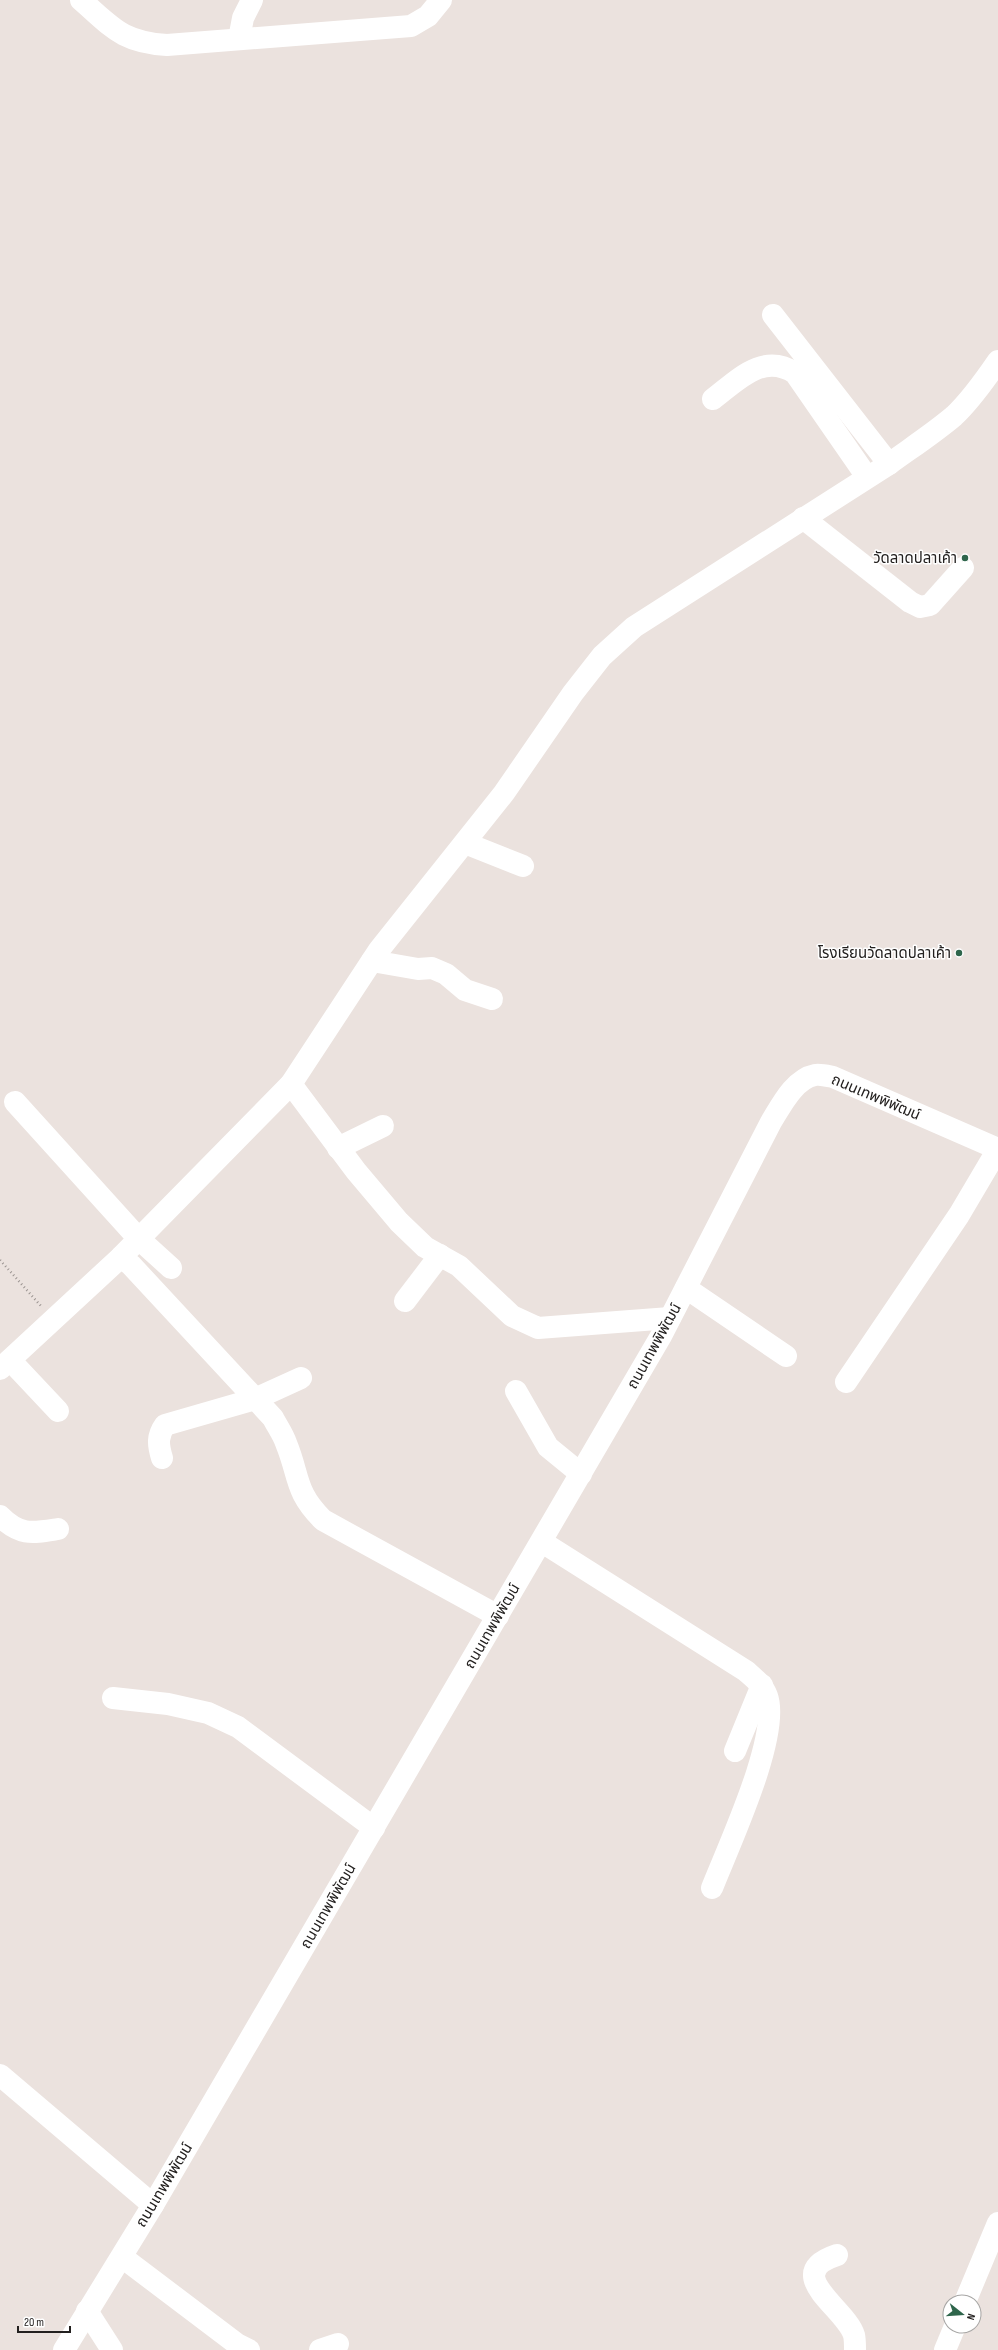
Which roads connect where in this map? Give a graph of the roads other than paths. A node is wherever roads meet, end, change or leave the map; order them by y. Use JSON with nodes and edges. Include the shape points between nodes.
{"nodes":[{"id":1,"x":80,"y":0,"type":"edge"},
{"id":2,"x":252,"y":0,"type":"edge"},
{"id":3,"x":442,"y":0,"type":"edge"},
{"id":4,"x":239,"y":39,"type":"junction"},
{"id":5,"x":773,"y":315,"type":"dead end"},
{"id":6,"x":998,"y":360,"type":"edge"},
{"id":7,"x":713,"y":399,"type":"dead end"},
{"id":8,"x":889,"y":464,"type":"junction"},
{"id":9,"x":867,"y":477,"type":"junction"},
{"id":10,"x":803,"y":518,"type":"junction"},
{"id":11,"x":963,"y":568,"type":"dead end"},
{"id":12,"x":465,"y":843,"type":"junction"},
{"id":13,"x":523,"y":866,"type":"dead end"},
{"id":14,"x":372,"y":961,"type":"junction"},
{"id":15,"x":492,"y":999,"type":"dead end"},
{"id":16,"x":291,"y":1084,"type":"junction"},
{"id":17,"x":15,"y":1102,"type":"dead end"},
{"id":18,"x":383,"y":1126,"type":"dead end"},
{"id":19,"x":338,"y":1148,"type":"junction"},
{"id":20,"x":998,"y":1149,"type":"edge"},
{"id":21,"x":139,"y":1239,"type":"junction"},
{"id":22,"x":440,"y":1255,"type":"junction"},
{"id":23,"x":121,"y":1257,"type":"junction"},
{"id":24,"x":171,"y":1268,"type":"dead end"},
{"id":25,"x":686,"y":1288,"type":"junction"},
{"id":26,"x":405,"y":1301,"type":"dead end"},
{"id":27,"x":670,"y":1318,"type":"junction"},
{"id":28,"x":786,"y":1356,"type":"dead end"},
{"id":29,"x":5,"y":1365,"type":"edge"},
{"id":30,"x":301,"y":1378,"type":"dead end"},
{"id":31,"x":846,"y":1382,"type":"dead end"},
{"id":32,"x":516,"y":1391,"type":"dead end"},
{"id":33,"x":255,"y":1399,"type":"junction"},
{"id":34,"x":58,"y":1411,"type":"dead end"},
{"id":35,"x":162,"y":1458,"type":"dead end"},
{"id":36,"x":581,"y":1474,"type":"junction"},
{"id":37,"x":0,"y":1516,"type":"edge"},
{"id":38,"x":58,"y":1529,"type":"dead end"},
{"id":39,"x":542,"y":1542,"type":"junction"},
{"id":40,"x":498,"y":1616,"type":"junction"},
{"id":41,"x":762,"y":1685,"type":"junction"},
{"id":42,"x":113,"y":1698,"type":"dead end"},
{"id":43,"x":735,"y":1751,"type":"dead end"},
{"id":44,"x":374,"y":1828,"type":"junction"},
{"id":45,"x":712,"y":1888,"type":"dead end"},
{"id":46,"x":0,"y":2075,"type":"edge"},
{"id":47,"x":153,"y":2205,"type":"junction"},
{"id":48,"x":998,"y":2223,"type":"edge"},
{"id":49,"x":837,"y":2255,"type":"dead end"},
{"id":50,"x":122,"y":2257,"type":"junction"},
{"id":51,"x":968,"y":2294,"type":"edge"},
{"id":52,"x":87,"y":2310,"type":"junction"},
{"id":53,"x":952,"y":2334,"type":"edge"},
{"id":54,"x":240,"y":2348,"type":"edge"},
{"id":55,"x":64,"y":2350,"type":"edge"},
{"id":56,"x":112,"y":2350,"type":"edge"},
{"id":57,"x":854,"y":2350,"type":"edge"},
{"id":58,"x":945,"y":2350,"type":"edge"}],
"edges":[{"from":1,"to":4,"type":"street","via":[[104,23],[126,37],[144,44],[168,45]]},
{"from":2,"to":4,"type":"street","via":[[243,18]]},
{"from":3,"to":4,"type":"street","via":[[428,16],[411,26]]},
{"from":5,"to":8,"type":"street"},
{"from":6,"to":8,"type":"street","via":[[982,384],[954,415]]},
{"from":7,"to":9,"type":"street","via":[[752,370],[769,365],[783,365],[795,373]]},
{"from":8,"to":9,"type":"street"},
{"from":9,"to":10,"type":"street"},
{"from":10,"to":11,"type":"street","via":[[910,602],[920,607],[930,605]]},
{"from":10,"to":12,"type":"street","via":[[634,628],[602,656]]},
{"from":12,"to":13,"type":"street"},
{"from":12,"to":14,"type":"street"},
{"from":14,"to":15,"type":"street","via":[[418,969],[432,968],[446,974],[465,990]]},
{"from":14,"to":16,"type":"street"},
{"from":16,"to":19,"type":"street"},
{"from":16,"to":21,"type":"street"},
{"from":17,"to":21,"type":"street"},
{"from":18,"to":19,"type":"street"},
{"from":19,"to":22,"type":"street","via":[[399,1222],[425,1247]]},
{"from":20,"to":25,"type":"street","name":"ถนนเทพพิพัฒน์","via":[[833,1077],[815,1074],[803,1080],[789,1095],[771,1122]]},
{"from":20,"to":31,"type":"street","via":[[959,1215]]},
{"from":21,"to":23,"type":"street"},
{"from":21,"to":24,"type":"street"},
{"from":22,"to":26,"type":"street"},
{"from":22,"to":27,"type":"street","via":[[459,1266],[512,1316],[538,1328]]},
{"from":23,"to":29,"type":"street"},
{"from":23,"to":33,"type":"street"},
{"from":25,"to":27,"type":"street","name":"ถนนเทพพิพัฒน์"},
{"from":25,"to":28,"type":"street"},
{"from":27,"to":36,"type":"street","name":"ถนนเทพพิพัฒน์"},
{"from":29,"to":34,"type":"street"},
{"from":30,"to":33,"type":"street"},
{"from":32,"to":36,"type":"street","via":[[548,1447]]},
{"from":33,"to":35,"type":"street","via":[[165,1425],[159,1433],[158,1445]]},
{"from":33,"to":40,"type":"street","via":[[276,1424],[286,1442],[301,1492],[308,1505],[323,1520]]},
{"from":36,"to":39,"type":"street","name":"ถนนเทพพิพัฒน์"},
{"from":37,"to":38,"type":"street","via":[[19,1531],[32,1533]]},
{"from":39,"to":40,"type":"street","name":"ถนนเทพพิพัฒน์"},
{"from":39,"to":41,"type":"street","via":[[746,1671]]},
{"from":40,"to":44,"type":"street","name":"ถนนเทพพิพัฒน์"},
{"from":41,"to":43,"type":"street"},
{"from":41,"to":45,"type":"street","via":[[768,1697],[771,1719],[764,1752]]},
{"from":42,"to":44,"type":"street","via":[[196,1709],[238,1727]]},
{"from":44,"to":47,"type":"street","name":"ถนนเทพพิพัฒน์"},
{"from":46,"to":47,"type":"street"},
{"from":47,"to":50,"type":"street","name":"ถนนเทพพิพัฒน์"},
{"from":48,"to":51,"type":"street"},
{"from":49,"to":57,"type":"street","via":[[823,2259],[818,2264],[814,2279],[819,2290],[854,2334]]},
{"from":50,"to":52,"type":"street","name":"ถนนเทพพิพัฒน์"},
{"from":50,"to":54,"type":"street"},
{"from":52,"to":55,"type":"street","name":"ถนนเทพพิพัฒน์"},
{"from":52,"to":56,"type":"street"},
{"from":53,"to":58,"type":"street"}]}
